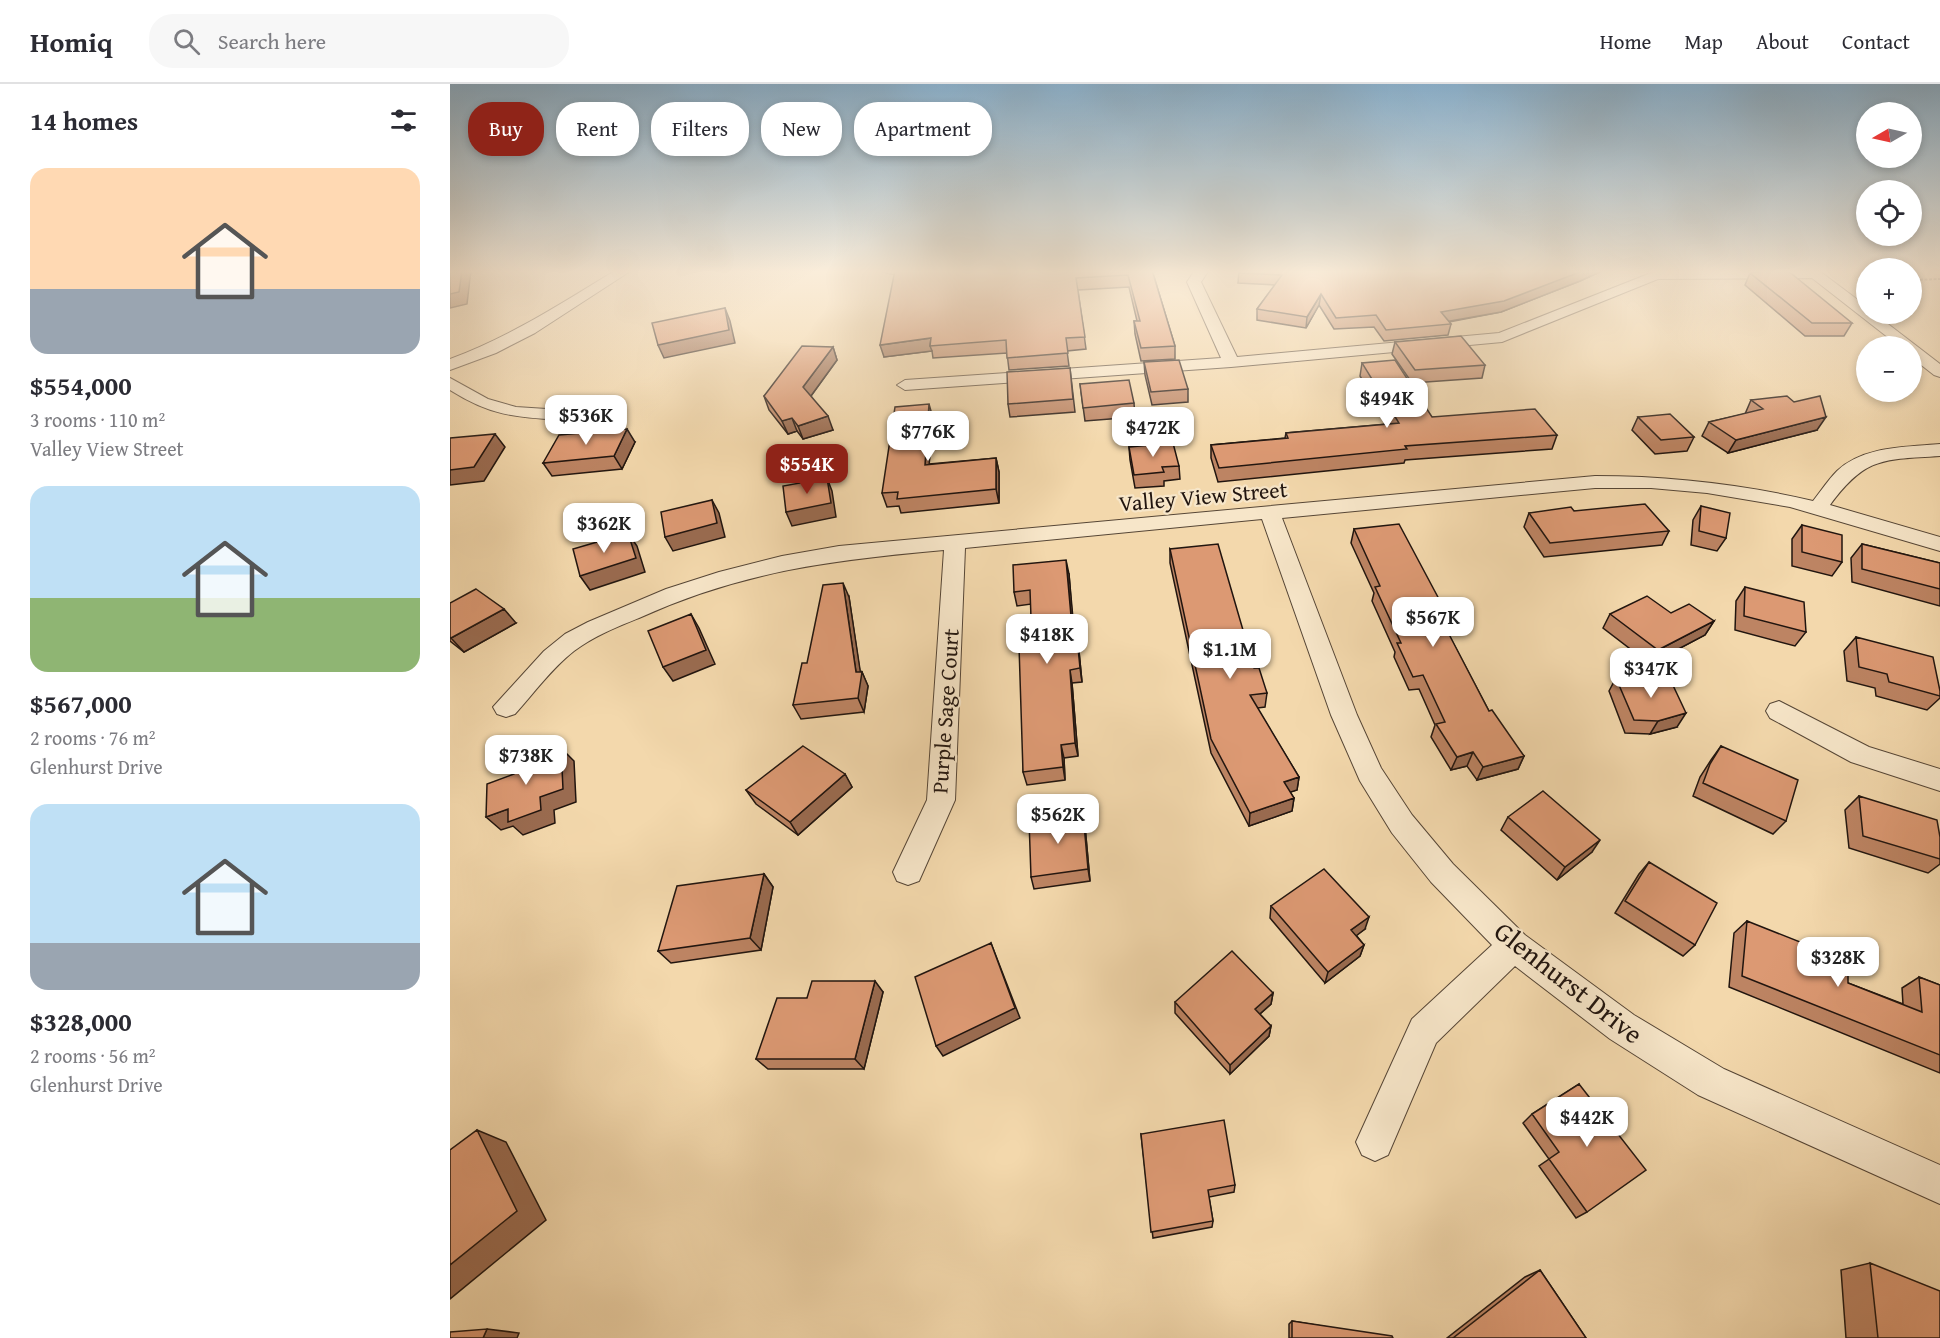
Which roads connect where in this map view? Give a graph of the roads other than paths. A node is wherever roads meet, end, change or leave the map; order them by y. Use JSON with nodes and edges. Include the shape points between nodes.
{"nodes":[{"id":1,"x":532,"y":329,"type":"edge"},
{"id":2,"x":1216,"y":329,"type":"edge"},
{"id":3,"x":1523,"y":329,"type":"edge"},
{"id":4,"x":1922,"y":358,"type":"edge"},
{"id":5,"x":1231,"y":362,"type":"junction"},
{"id":6,"x":450,"y":366,"type":"edge"},
{"id":7,"x":1940,"y":372,"type":"edge"},
{"id":8,"x":450,"y":383,"type":"edge"},
{"id":9,"x":905,"y":385,"type":"dead end"},
{"id":10,"x":562,"y":415,"type":"dead end"},
{"id":11,"x":1940,"y":450,"type":"edge"},
{"id":12,"x":1818,"y":508,"type":"junction"},
{"id":13,"x":1270,"y":513,"type":"junction"},
{"id":14,"x":956,"y":543,"type":"junction"},
{"id":15,"x":1940,"y":544,"type":"edge"},
{"id":16,"x":506,"y":707,"type":"dead end"},
{"id":17,"x":1779,"y":711,"type":"dead end"},
{"id":18,"x":1940,"y":780,"type":"edge"},
{"id":19,"x":908,"y":872,"type":"dead end"},
{"id":20,"x":1514,"y":946,"type":"junction"},
{"id":21,"x":1375,"y":1142,"type":"dead end"},
{"id":22,"x":1940,"y":1185,"type":"edge"}],
"edges":[{"from":1,"to":6,"type":"street"},
{"from":2,"to":5,"type":"street"},
{"from":3,"to":5,"type":"street","via":[[1502,337]]},
{"from":4,"to":7,"type":"street"},
{"from":5,"to":9,"type":"street"},
{"from":8,"to":10,"type":"street","via":[[482,403],[515,412]]},
{"from":11,"to":12,"type":"street","via":[[1892,455],[1863,463],[1846,473]]},
{"from":12,"to":13,"type":"street","name":"Valley View Street","via":[[1743,492],[1639,481]]},
{"from":12,"to":15,"type":"street","name":"Valley View Street"},
{"from":13,"to":14,"type":"street","name":"Valley View Street"},
{"from":13,"to":20,"type":"street","name":"Glenhurst Drive","via":[[1344,715],[1370,773],[1402,824],[1442,873]]},
{"from":14,"to":16,"type":"street","name":"Valley View Street","via":[[781,562],[684,589],[598,627],[560,649]]},
{"from":14,"to":19,"type":"street","name":"Purple Sage Court","via":[[941,800]]},
{"from":17,"to":18,"type":"street","via":[[1860,754]]},
{"from":20,"to":21,"type":"street","via":[[1424,1031]]},
{"from":20,"to":22,"type":"street","name":"Glenhurst Drive","via":[[1622,1027],[1711,1082]]}]}
